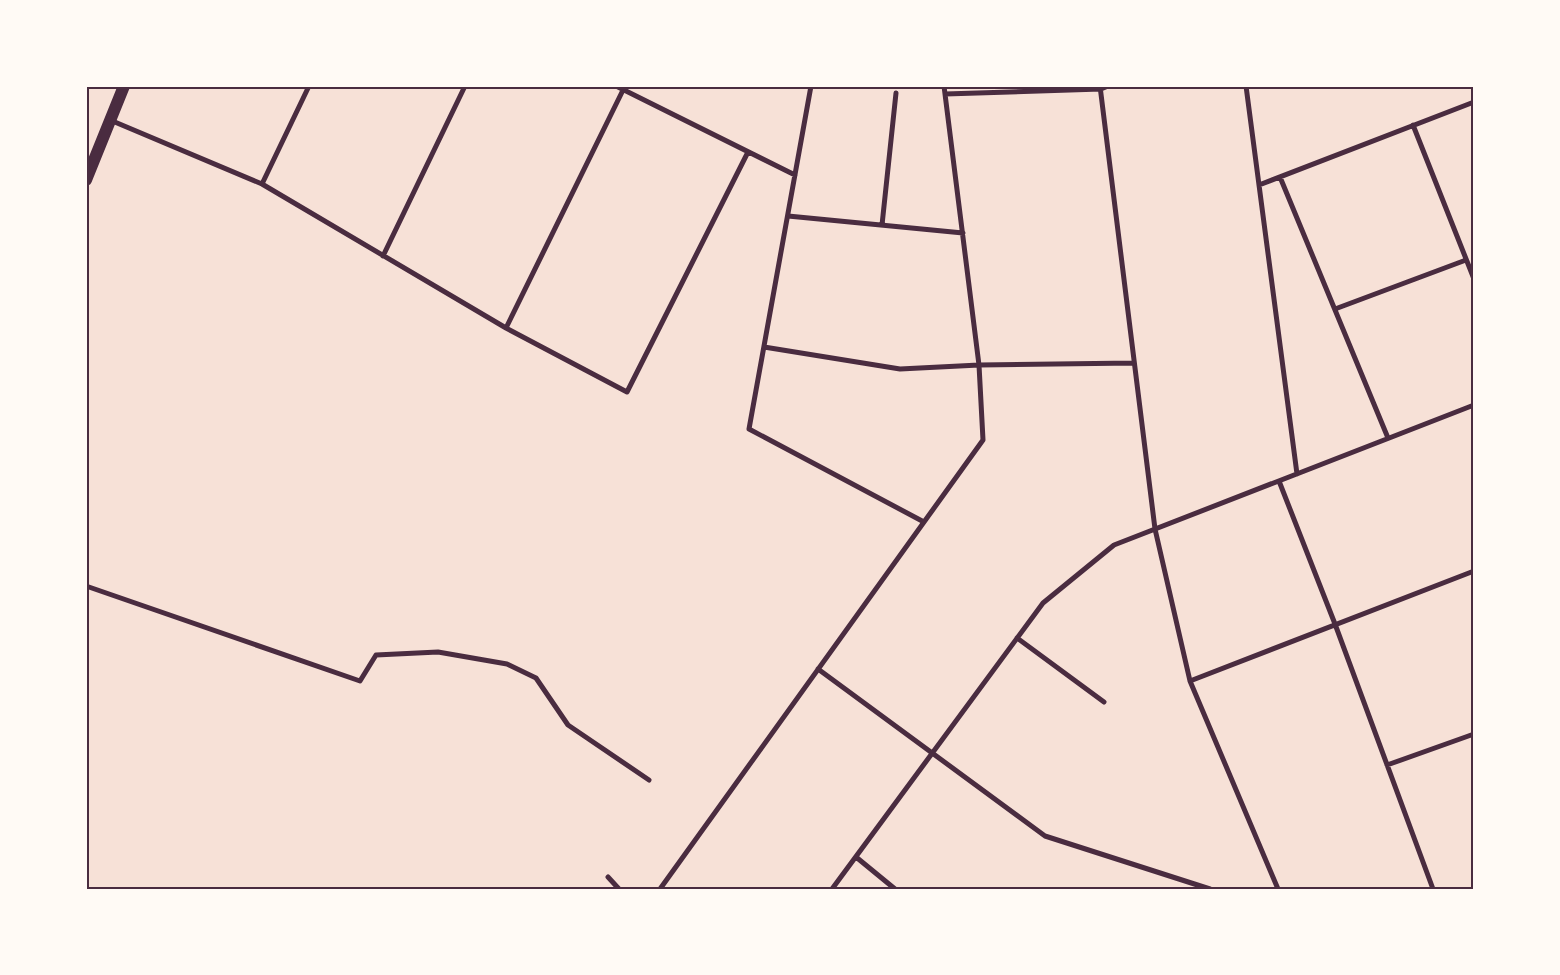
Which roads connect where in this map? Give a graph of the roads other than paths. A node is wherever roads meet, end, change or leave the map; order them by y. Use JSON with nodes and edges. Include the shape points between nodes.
{"nodes":[{"id":1,"x":124,"y":86,"type":"edge"},
{"id":2,"x":309,"y":86,"type":"edge"},
{"id":3,"x":465,"y":86,"type":"edge"},
{"id":4,"x":616,"y":86,"type":"edge"},
{"id":5,"x":811,"y":86,"type":"edge"},
{"id":6,"x":944,"y":86,"type":"edge"},
{"id":7,"x":1108,"y":86,"type":"edge"},
{"id":8,"x":1246,"y":86,"type":"edge"},
{"id":9,"x":624,"y":88,"type":"edge"},
{"id":10,"x":1100,"y":88,"type":"edge"},
{"id":11,"x":896,"y":93,"type":"dead end"},
{"id":12,"x":945,"y":94,"type":"junction"},
{"id":13,"x":1474,"y":102,"type":"edge"},
{"id":14,"x":109,"y":119,"type":"junction"},
{"id":15,"x":1413,"y":125,"type":"junction"},
{"id":16,"x":748,"y":152,"type":"junction"},
{"id":17,"x":795,"y":175,"type":"junction"},
{"id":18,"x":1280,"y":177,"type":"junction"},
{"id":19,"x":86,"y":180,"type":"edge"},
{"id":20,"x":262,"y":184,"type":"junction"},
{"id":21,"x":1259,"y":185,"type":"junction"},
{"id":22,"x":788,"y":216,"type":"junction"},
{"id":23,"x":882,"y":225,"type":"junction"},
{"id":24,"x":963,"y":233,"type":"junction"},
{"id":25,"x":383,"y":256,"type":"junction"},
{"id":26,"x":1466,"y":260,"type":"junction"},
{"id":27,"x":1474,"y":279,"type":"edge"},
{"id":28,"x":1335,"y":309,"type":"junction"},
{"id":29,"x":506,"y":328,"type":"junction"},
{"id":30,"x":764,"y":347,"type":"junction"},
{"id":31,"x":1134,"y":363,"type":"junction"},
{"id":32,"x":980,"y":365,"type":"junction"},
{"id":33,"x":1474,"y":405,"type":"edge"},
{"id":34,"x":1388,"y":438,"type":"junction"},
{"id":35,"x":1297,"y":474,"type":"junction"},
{"id":36,"x":1279,"y":481,"type":"junction"},
{"id":37,"x":924,"y":522,"type":"junction"},
{"id":38,"x":1155,"y":529,"type":"junction"},
{"id":39,"x":1474,"y":571,"type":"edge"},
{"id":40,"x":86,"y":586,"type":"edge"},
{"id":41,"x":1335,"y":624,"type":"junction"},
{"id":42,"x":1017,"y":638,"type":"junction"},
{"id":43,"x":818,"y":669,"type":"junction"},
{"id":44,"x":1190,"y":681,"type":"junction"},
{"id":45,"x":1104,"y":702,"type":"dead end"},
{"id":46,"x":1474,"y":734,"type":"edge"},
{"id":47,"x":932,"y":753,"type":"junction"},
{"id":48,"x":1387,"y":765,"type":"junction"},
{"id":49,"x":649,"y":780,"type":"dead end"},
{"id":50,"x":856,"y":857,"type":"junction"},
{"id":51,"x":608,"y":877,"type":"dead end"},
{"id":52,"x":619,"y":889,"type":"edge"},
{"id":53,"x":660,"y":889,"type":"edge"},
{"id":54,"x":832,"y":889,"type":"edge"},
{"id":55,"x":895,"y":889,"type":"edge"},
{"id":56,"x":1210,"y":889,"type":"edge"},
{"id":57,"x":1278,"y":889,"type":"edge"},
{"id":58,"x":1433,"y":889,"type":"edge"}],
"edges":[{"from":1,"to":14,"type":"main road"},
{"from":2,"to":20,"type":"street"},
{"from":3,"to":25,"type":"street"},
{"from":4,"to":9,"type":"street"},
{"from":5,"to":17,"type":"street"},
{"from":6,"to":12,"type":"street"},
{"from":7,"to":10,"type":"street"},
{"from":8,"to":21,"type":"street"},
{"from":9,"to":16,"type":"street"},
{"from":9,"to":29,"type":"street"},
{"from":10,"to":12,"type":"street"},
{"from":10,"to":31,"type":"street"},
{"from":11,"to":23,"type":"street"},
{"from":12,"to":24,"type":"street"},
{"from":13,"to":15,"type":"street"},
{"from":14,"to":19,"type":"main road"},
{"from":14,"to":20,"type":"street"},
{"from":15,"to":18,"type":"street"},
{"from":15,"to":26,"type":"street"},
{"from":16,"to":17,"type":"street"},
{"from":16,"to":29,"type":"street","via":[[627,392]]},
{"from":17,"to":22,"type":"street"},
{"from":18,"to":21,"type":"street"},
{"from":18,"to":28,"type":"street"},
{"from":20,"to":25,"type":"street"},
{"from":21,"to":35,"type":"street"},
{"from":22,"to":23,"type":"street"},
{"from":22,"to":30,"type":"street"},
{"from":23,"to":24,"type":"street"},
{"from":24,"to":32,"type":"street"},
{"from":25,"to":29,"type":"street"},
{"from":26,"to":27,"type":"street"},
{"from":26,"to":28,"type":"street"},
{"from":28,"to":34,"type":"street"},
{"from":30,"to":32,"type":"street","via":[[900,369]]},
{"from":30,"to":37,"type":"street","via":[[749,429]]},
{"from":31,"to":32,"type":"street"},
{"from":31,"to":38,"type":"street"},
{"from":32,"to":37,"type":"street","via":[[983,440]]},
{"from":33,"to":34,"type":"street"},
{"from":34,"to":35,"type":"street"},
{"from":35,"to":36,"type":"street"},
{"from":36,"to":38,"type":"street"},
{"from":36,"to":41,"type":"street"},
{"from":37,"to":43,"type":"street"},
{"from":38,"to":42,"type":"street","via":[[1114,545],[1043,603]]},
{"from":38,"to":44,"type":"street"},
{"from":39,"to":41,"type":"street"},
{"from":40,"to":49,"type":"street","via":[[360,681],[376,655],[438,652],[506,664],[536,678],[568,725]]},
{"from":41,"to":44,"type":"street"},
{"from":41,"to":48,"type":"street"},
{"from":42,"to":45,"type":"street"},
{"from":42,"to":47,"type":"street"},
{"from":43,"to":47,"type":"street"},
{"from":43,"to":53,"type":"street"},
{"from":44,"to":57,"type":"street"},
{"from":46,"to":48,"type":"street"},
{"from":47,"to":50,"type":"street"},
{"from":47,"to":56,"type":"street","via":[[1044,836]]},
{"from":48,"to":58,"type":"street"},
{"from":50,"to":54,"type":"street"},
{"from":50,"to":55,"type":"street"},
{"from":51,"to":52,"type":"street"}]}
